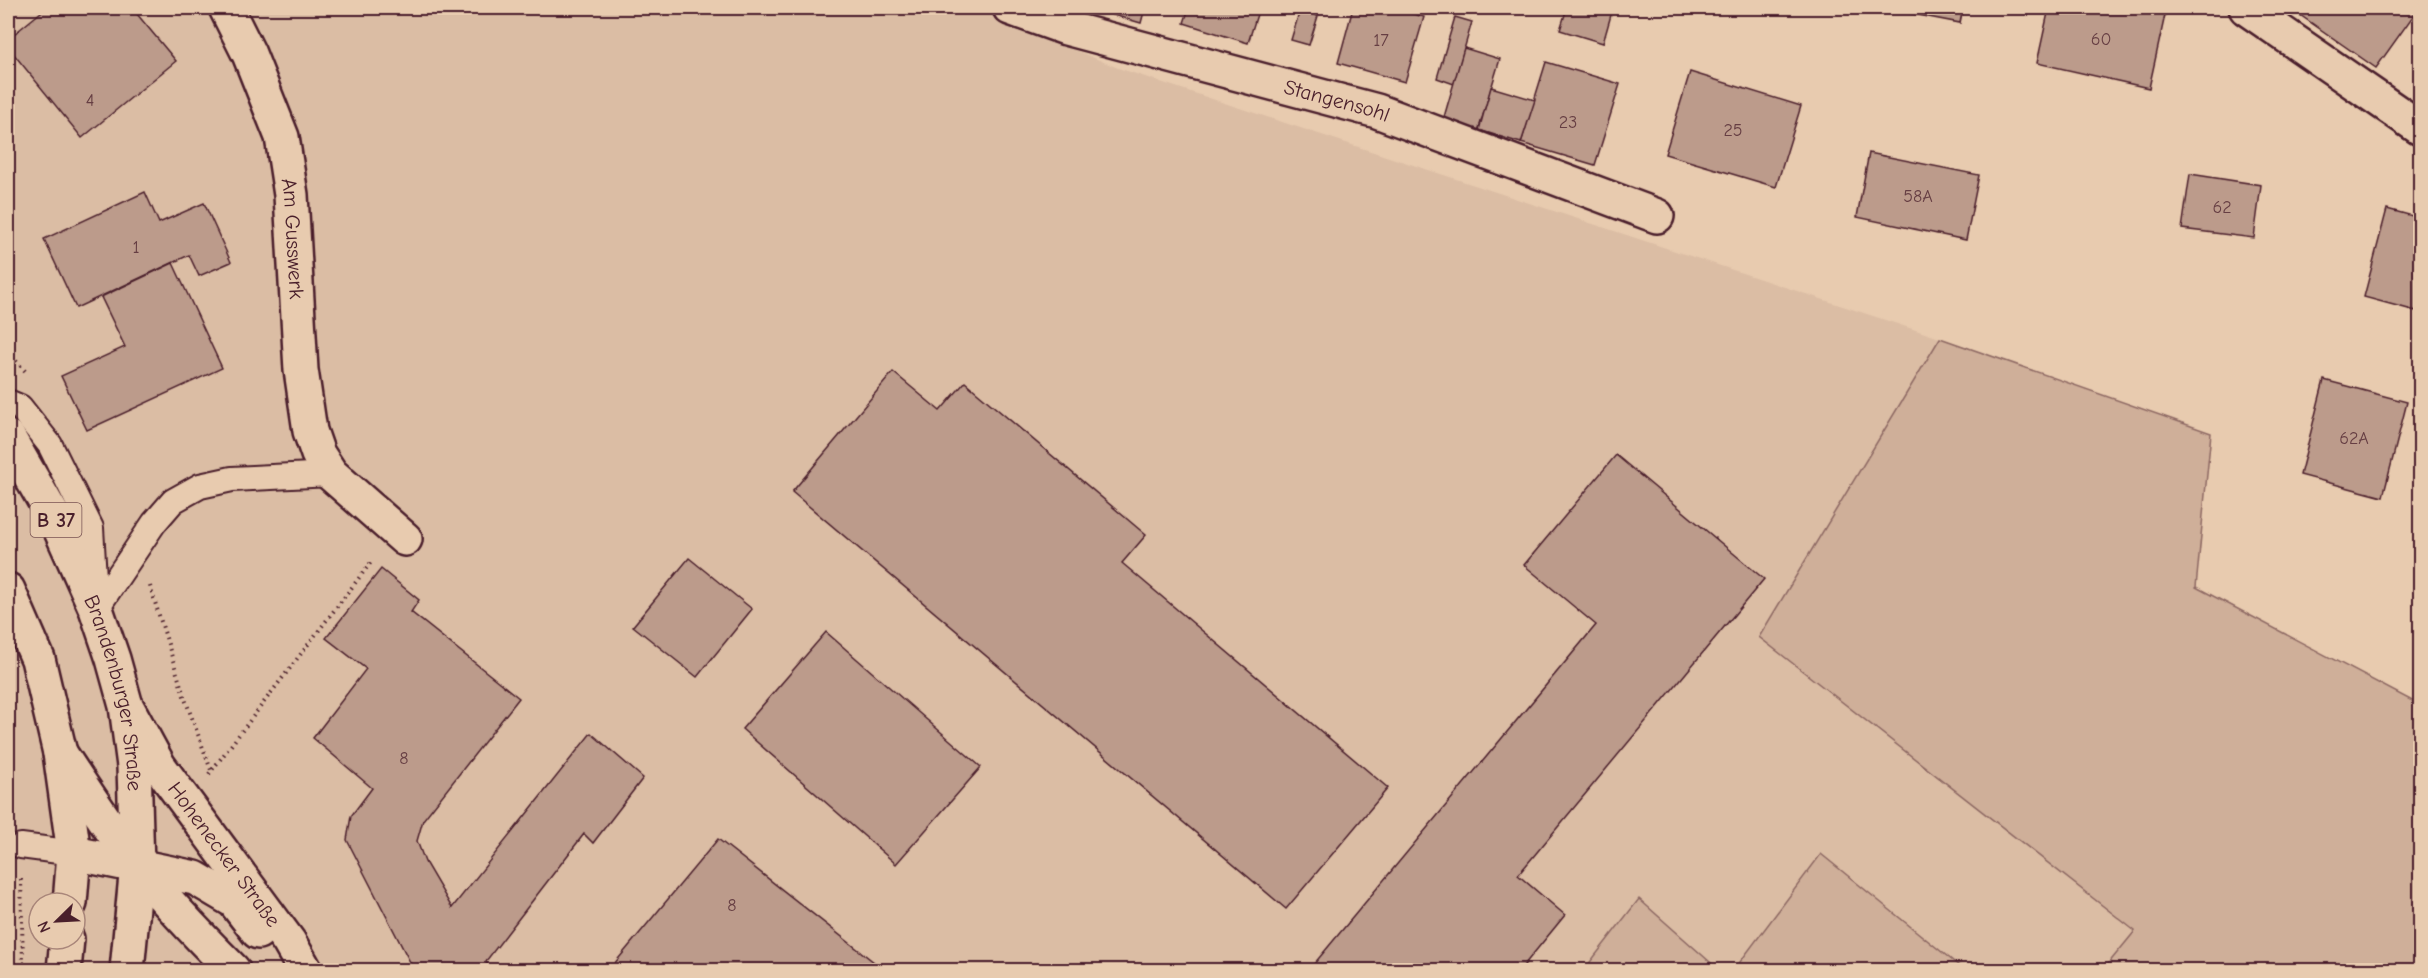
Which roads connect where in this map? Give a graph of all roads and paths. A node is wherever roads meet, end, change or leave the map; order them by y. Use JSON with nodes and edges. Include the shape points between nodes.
{"nodes":[{"id":1,"x":226,"y":8,"type":"edge"},
{"id":2,"x":1010,"y":8,"type":"edge"},
{"id":3,"x":2246,"y":8,"type":"edge"},
{"id":4,"x":2421,"y":128,"type":"edge"},
{"id":5,"x":1657,"y":216,"type":"dead end"},
{"id":6,"x":8,"y":402,"type":"edge"},
{"id":7,"x":8,"y":437,"type":"edge"},
{"id":8,"x":331,"y":474,"type":"junction"},
{"id":9,"x":400,"y":535,"type":"joint"},
{"id":10,"x":8,"y":590,"type":"edge"},
{"id":11,"x":96,"y":609,"type":"junction"},
{"id":12,"x":126,"y":706,"type":"junction"},
{"id":13,"x":60,"y":753,"type":"junction"},
{"id":14,"x":212,"y":771,"type":"dead end"},
{"id":15,"x":8,"y":774,"type":"edge"},
{"id":16,"x":21,"y":846,"type":"junction"},
{"id":17,"x":74,"y":854,"type":"junction"},
{"id":18,"x":137,"y":865,"type":"junction"},
{"id":19,"x":71,"y":891,"type":"edge"},
{"id":20,"x":66,"y":951,"type":"edge"},
{"id":21,"x":23,"y":963,"type":"dead end"},
{"id":22,"x":64,"y":970,"type":"edge"},
{"id":23,"x":127,"y":970,"type":"edge"},
{"id":24,"x":233,"y":970,"type":"edge"},
{"id":25,"x":289,"y":970,"type":"edge"},
{"id":26,"x":305,"y":970,"type":"edge"}],
"edges":[{"from":1,"to":8,"type":"main road","name":"Am Gusswerk","via":[[282,137],[291,195],[305,400],[318,454]]},
{"from":2,"to":5,"type":"main road","name":"Stangensohl","via":[[1066,28],[1377,111]]},
{"from":3,"to":4,"type":"main road"},
{"from":6,"to":11,"type":"lane","via":[[20,406],[50,445],[91,528]]},
{"from":7,"to":11,"type":"main road","name":"Brandenburger Straße","number":"B 37","via":[[58,524]]},
{"from":8,"to":9,"type":"main road","name":"Am Gusswerk"},
{"from":8,"to":11,"type":"lane","via":[[232,478],[200,486],[173,501]]},
{"from":9,"to":14,"type":"path"},
{"from":10,"to":13,"type":"main road","via":[[38,659]]},
{"from":11,"to":12,"type":"main road","name":"Brandenburger Straße","number":"B 37"},
{"from":12,"to":18,"type":"main road","name":"Brandenburger Straße","number":"B 37","via":[[134,766]]},
{"from":12,"to":26,"type":"main road","name":"Hohenecker Straße","via":[[159,765],[289,942]]},
{"from":13,"to":17,"type":"main road"},
{"from":13,"to":18,"type":"main road"},
{"from":15,"to":16,"type":"path"},
{"from":16,"to":17,"type":"lane"},
{"from":16,"to":21,"type":"path"},
{"from":17,"to":18,"type":"main road","name":"Hohenecker Straße"},
{"from":17,"to":19,"type":"main road"},
{"from":18,"to":23,"type":"main road","name":"Brandenburger Straße","number":"B 37"},
{"from":18,"to":24,"type":"main road"},
{"from":18,"to":25,"type":"main road","name":"Hohenecker Straße","via":[[195,878],[234,901]]},
{"from":20,"to":22,"type":"main road"}]}
